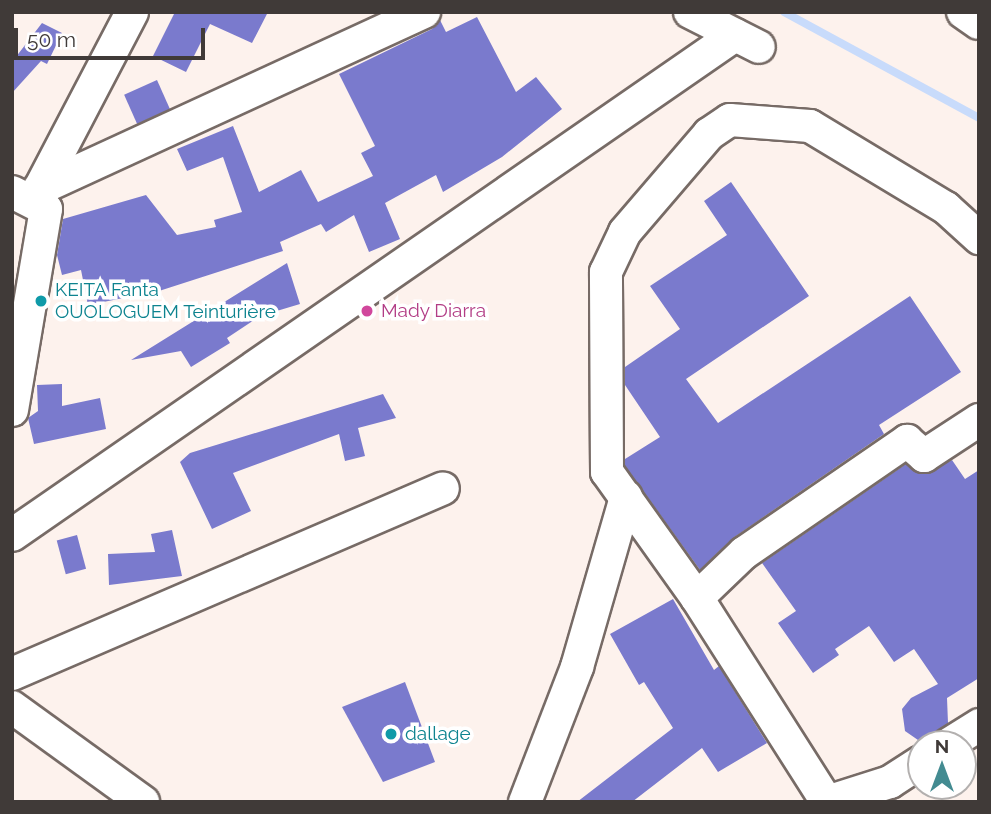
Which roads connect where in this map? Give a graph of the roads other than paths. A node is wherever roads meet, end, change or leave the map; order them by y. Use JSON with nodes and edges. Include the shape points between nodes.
{"nodes":[{"id":1,"x":132,"y":12,"type":"edge"},
{"id":2,"x":424,"y":12,"type":"edge"},
{"id":3,"x":690,"y":12,"type":"edge"},
{"id":4,"x":963,"y":12,"type":"edge"},
{"id":5,"x":979,"y":23,"type":"edge"},
{"id":6,"x":28,"y":195,"type":"edge"},
{"id":7,"x":979,"y":238,"type":"edge"},
{"id":8,"x":12,"y":410,"type":"edge"},
{"id":9,"x":979,"y":420,"type":"edge"},
{"id":10,"x":443,"y":488,"type":"dead end"},
{"id":11,"x":625,"y":497,"type":"junction"},
{"id":12,"x":12,"y":535,"type":"edge"},
{"id":13,"x":697,"y":598,"type":"junction"},
{"id":14,"x":12,"y":674,"type":"edge"},
{"id":15,"x":12,"y":707,"type":"edge"},
{"id":16,"x":907,"y":771,"type":"edge"},
{"id":17,"x":143,"y":802,"type":"edge"},
{"id":18,"x":525,"y":802,"type":"edge"},
{"id":19,"x":827,"y":802,"type":"edge"}],
"edges":[{"from":1,"to":6,"type":"street"},
{"from":2,"to":6,"type":"street"},
{"from":3,"to":12,"type":"street","via":[[747,41]]},
{"from":4,"to":5,"type":"street"},
{"from":6,"to":8,"type":"street","via":[[46,209]]},
{"from":7,"to":11,"type":"street","via":[[946,208],[810,126],[730,120],[709,134],[625,232],[606,272],[607,472]]},
{"from":9,"to":13,"type":"street","via":[[925,456],[907,441],[744,553]]},
{"from":10,"to":14,"type":"street"},
{"from":11,"to":13,"type":"street"},
{"from":11,"to":18,"type":"street","via":[[578,667]]},
{"from":13,"to":19,"type":"street"},
{"from":15,"to":17,"type":"street"},
{"from":16,"to":19,"type":"street","via":[[890,782]]}]}
